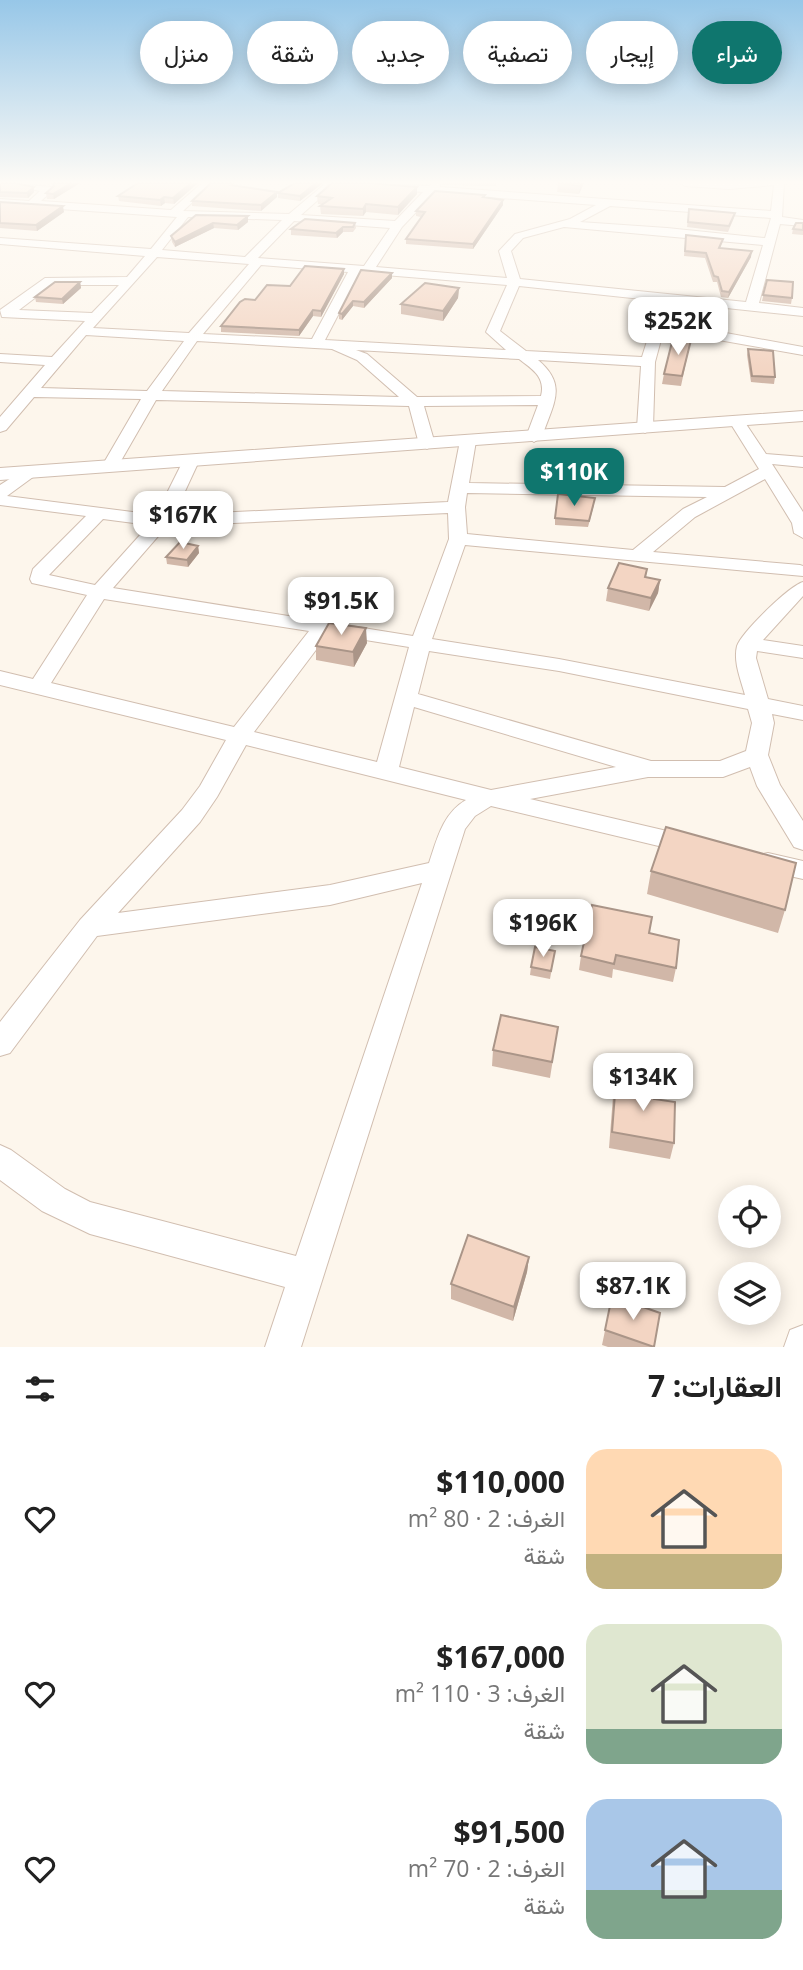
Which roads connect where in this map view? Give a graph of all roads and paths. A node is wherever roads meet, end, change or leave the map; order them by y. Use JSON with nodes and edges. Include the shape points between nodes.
{"nodes":[{"id":1,"x":58,"y":246,"type":"edge"},
{"id":2,"x":159,"y":246,"type":"edge"},
{"id":3,"x":266,"y":246,"type":"edge"},
{"id":4,"x":381,"y":246,"type":"edge"},
{"id":5,"x":508,"y":246,"type":"edge"},
{"id":6,"x":768,"y":246,"type":"edge"},
{"id":7,"x":154,"y":254,"type":"junction"},
{"id":8,"x":253,"y":261,"type":"junction"},
{"id":9,"x":362,"y":269,"type":"junction"},
{"id":10,"x":130,"y":280,"type":"junction"},
{"id":11,"x":515,"y":282,"type":"junction"},
{"id":12,"x":666,"y":297,"type":"junction"},
{"id":13,"x":751,"y":307,"type":"junction"},
{"id":14,"x":803,"y":312,"type":"edge"},
{"id":15,"x":3,"y":313,"type":"edge"},
{"id":16,"x":95,"y":317,"type":"junction"},
{"id":17,"x":660,"y":319,"type":"junction"},
{"id":18,"x":82,"y":331,"type":"junction"},
{"id":19,"x":194,"y":336,"type":"junction"},
{"id":20,"x":317,"y":343,"type":"junction"},
{"id":21,"x":803,"y":351,"type":"edge"},
{"id":22,"x":521,"y":355,"type":"junction"},
{"id":23,"x":0,"y":358,"type":"edge"},
{"id":24,"x":56,"y":362,"type":"junction"},
{"id":25,"x":648,"y":362,"type":"junction"},
{"id":26,"x":29,"y":392,"type":"junction"},
{"id":27,"x":152,"y":394,"type":"junction"},
{"id":28,"x":545,"y":400,"type":"junction"},
{"id":29,"x":413,"y":402,"type":"junction"},
{"id":30,"x":803,"y":416,"type":"edge"},
{"id":31,"x":737,"y":421,"type":"junction"},
{"id":32,"x":0,"y":427,"type":"edge"},
{"id":33,"x":645,"y":428,"type":"junction"},
{"id":34,"x":534,"y":436,"type":"junction"},
{"id":35,"x":468,"y":441,"type":"junction"},
{"id":36,"x":427,"y":444,"type":"junction"},
{"id":37,"x":191,"y":461,"type":"junction"},
{"id":38,"x":803,"y":462,"type":"edge"},
{"id":39,"x":764,"y":465,"type":"junction"},
{"id":40,"x":110,"y":466,"type":"junction"},
{"id":41,"x":27,"y":473,"type":"junction"},
{"id":42,"x":0,"y":474,"type":"edge"},
{"id":43,"x":459,"y":488,"type":"junction"},
{"id":44,"x":728,"y":492,"type":"junction"},
{"id":45,"x":0,"y":493,"type":"edge"},
{"id":46,"x":0,"y":500,"type":"edge"},
{"id":47,"x":456,"y":507,"type":"junction"},
{"id":48,"x":98,"y":514,"type":"junction"},
{"id":49,"x":162,"y":522,"type":"junction"},
{"id":50,"x":803,"y":533,"type":"edge"},
{"id":51,"x":458,"y":539,"type":"junction"},
{"id":52,"x":635,"y":557,"type":"junction"},
{"id":53,"x":801,"y":576,"type":"edge"},
{"id":54,"x":99,"y":592,"type":"junction"},
{"id":55,"x":323,"y":627,"type":"junction"},
{"id":56,"x":421,"y":642,"type":"junction"},
{"id":57,"x":748,"y":644,"type":"junction"},
{"id":58,"x":803,"y":652,"type":"edge"},
{"id":59,"x":0,"y":678,"type":"edge"},
{"id":60,"x":38,"y":687,"type":"junction"},
{"id":61,"x":406,"y":698,"type":"junction"},
{"id":62,"x":758,"y":706,"type":"junction"},
{"id":63,"x":803,"y":713,"type":"edge"},
{"id":64,"x":241,"y":734,"type":"junction"},
{"id":65,"x":757,"y":755,"type":"junction"},
{"id":66,"x":648,"y":769,"type":"junction"},
{"id":67,"x":386,"y":772,"type":"junction"},
{"id":68,"x":485,"y":799,"type":"junction"},
{"id":69,"x":793,"y":811,"type":"edge"},
{"id":70,"x":803,"y":841,"type":"edge"},
{"id":71,"x":710,"y":849,"type":"edge"},
{"id":72,"x":750,"y":858,"type":"edge"},
{"id":73,"x":439,"y":870,"type":"junction"},
{"id":74,"x":803,"y":870,"type":"edge"},
{"id":75,"x":89,"y":927,"type":"junction"},
{"id":76,"x":0,"y":1044,"type":"edge"},
{"id":77,"x":0,"y":1160,"type":"edge"},
{"id":78,"x":306,"y":1276,"type":"junction"},
{"id":79,"x":283,"y":1347,"type":"edge"}],
"edges":[{"from":1,"to":7,"type":"street"},
{"from":2,"to":7,"type":"street"},
{"from":3,"to":8,"type":"street"},
{"from":4,"to":9,"type":"street"},
{"from":5,"to":11,"type":"street","via":[[506,261]]},
{"from":6,"to":13,"type":"street"},
{"from":7,"to":8,"type":"street"},
{"from":7,"to":10,"type":"street"},
{"from":8,"to":9,"type":"street"},
{"from":8,"to":19,"type":"street"},
{"from":9,"to":11,"type":"street"},
{"from":9,"to":20,"type":"street"},
{"from":10,"to":15,"type":"street","via":[[49,281]]},
{"from":10,"to":16,"type":"street"},
{"from":11,"to":12,"type":"street"},
{"from":11,"to":22,"type":"street","via":[[493,332]]},
{"from":12,"to":13,"type":"street"},
{"from":12,"to":17,"type":"street"},
{"from":13,"to":14,"type":"street"},
{"from":15,"to":16,"type":"street"},
{"from":16,"to":18,"type":"street"},
{"from":17,"to":21,"type":"street","via":[[713,335]]},
{"from":17,"to":25,"type":"street"},
{"from":18,"to":19,"type":"street"},
{"from":18,"to":24,"type":"street"},
{"from":19,"to":20,"type":"street"},
{"from":19,"to":27,"type":"street"},
{"from":20,"to":22,"type":"street"},
{"from":20,"to":29,"type":"street","via":[[362,357]]},
{"from":22,"to":25,"type":"street"},
{"from":22,"to":28,"type":"street","via":[[551,381]]},
{"from":23,"to":24,"type":"street"},
{"from":24,"to":26,"type":"street"},
{"from":25,"to":33,"type":"street"},
{"from":26,"to":27,"type":"street"},
{"from":26,"to":32,"type":"street"},
{"from":27,"to":29,"type":"street"},
{"from":27,"to":40,"type":"street"},
{"from":28,"to":29,"type":"street"},
{"from":28,"to":34,"type":"street"},
{"from":29,"to":36,"type":"street"},
{"from":30,"to":31,"type":"street"},
{"from":31,"to":33,"type":"street"},
{"from":31,"to":39,"type":"street"},
{"from":33,"to":34,"type":"street"},
{"from":34,"to":35,"type":"street"},
{"from":35,"to":36,"type":"street"},
{"from":35,"to":43,"type":"street"},
{"from":36,"to":37,"type":"street"},
{"from":37,"to":40,"type":"street"},
{"from":37,"to":49,"type":"street"},
{"from":38,"to":39,"type":"street"},
{"from":39,"to":44,"type":"street"},
{"from":39,"to":50,"type":"street"},
{"from":40,"to":41,"type":"street"},
{"from":41,"to":42,"type":"street"},
{"from":41,"to":45,"type":"street"},
{"from":43,"to":44,"type":"street"},
{"from":43,"to":47,"type":"street"},
{"from":44,"to":52,"type":"street","via":[[689,513]]},
{"from":46,"to":48,"type":"street"},
{"from":47,"to":49,"type":"street"},
{"from":47,"to":51,"type":"street"},
{"from":48,"to":49,"type":"street"},
{"from":48,"to":54,"type":"street","via":[[39,579]]},
{"from":49,"to":54,"type":"street"},
{"from":51,"to":52,"type":"street"},
{"from":51,"to":56,"type":"street"},
{"from":52,"to":53,"type":"street"},
{"from":53,"to":57,"type":"street"},
{"from":54,"to":55,"type":"street"},
{"from":54,"to":60,"type":"street"},
{"from":55,"to":56,"type":"street"},
{"from":55,"to":64,"type":"street"},
{"from":56,"to":61,"type":"street"},
{"from":56,"to":62,"type":"street"},
{"from":57,"to":58,"type":"street"},
{"from":57,"to":62,"type":"street","via":[[746,657]]},
{"from":59,"to":60,"type":"street"},
{"from":60,"to":64,"type":"street"},
{"from":61,"to":66,"type":"street"},
{"from":61,"to":67,"type":"street"},
{"from":62,"to":63,"type":"street"},
{"from":62,"to":65,"type":"street","via":[[763,723]]},
{"from":64,"to":67,"type":"street"},
{"from":64,"to":75,"type":"street","via":[[191,816]]},
{"from":65,"to":66,"type":"street","via":[[723,769]]},
{"from":65,"to":69,"type":"street","via":[[769,786]]},
{"from":66,"to":68,"type":"street"},
{"from":67,"to":68,"type":"street"},
{"from":68,"to":71,"type":"street"},
{"from":68,"to":73,"type":"street","via":[[467,810],[454,826]]},
{"from":69,"to":70,"type":"street"},
{"from":72,"to":74,"type":"street"},
{"from":73,"to":75,"type":"street","via":[[330,895]]},
{"from":73,"to":78,"type":"street"},
{"from":75,"to":76,"type":"street"},
{"from":77,"to":78,"type":"street","via":[[65,1209]]},
{"from":78,"to":79,"type":"street"}]}
